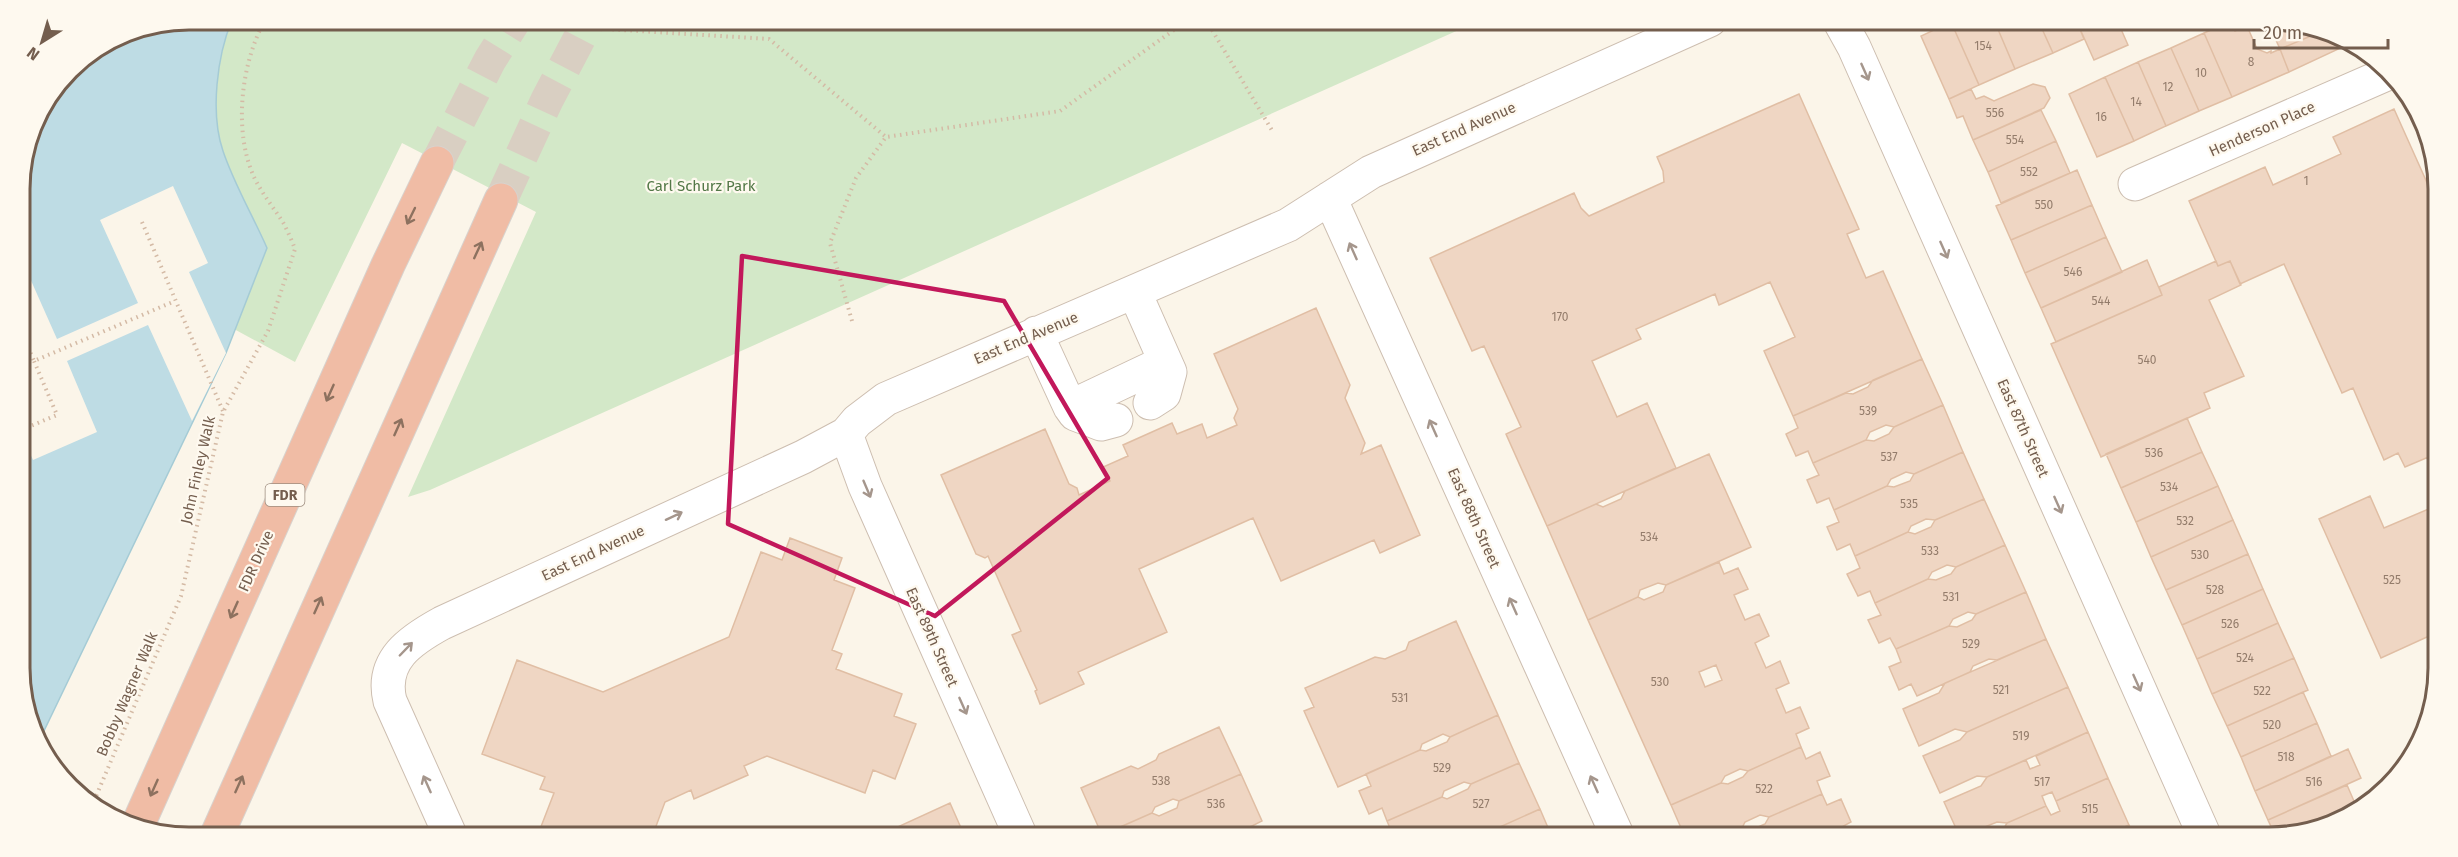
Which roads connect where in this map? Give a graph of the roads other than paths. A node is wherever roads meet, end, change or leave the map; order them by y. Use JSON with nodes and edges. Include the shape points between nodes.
{"nodes":[{"id":1,"x":1688,"y":30,"type":"edge"},
{"id":2,"x":1845,"y":30,"type":"edge"},
{"id":3,"x":2381,"y":77,"type":"edge"},
{"id":4,"x":437,"y":163,"type":"tunnel mouth"},
{"id":5,"x":2135,"y":184,"type":"dead end"},
{"id":6,"x":1330,"y":198,"type":"junction"},
{"id":7,"x":501,"y":200,"type":"tunnel mouth"},
{"id":8,"x":1135,"y":293,"type":"junction"},
{"id":9,"x":1036,"y":333,"type":"junction"},
{"id":10,"x":1165,"y":362,"type":"junction"},
{"id":11,"x":1150,"y":404,"type":"dead end"},
{"id":12,"x":1070,"y":407,"type":"junction"},
{"id":13,"x":1116,"y":420,"type":"dead end"},
{"id":14,"x":846,"y":434,"type":"junction"},
{"id":15,"x":140,"y":820,"type":"edge"},
{"id":16,"x":220,"y":827,"type":"edge"},
{"id":17,"x":447,"y":827,"type":"edge"},
{"id":18,"x":1017,"y":827,"type":"edge"},
{"id":19,"x":1613,"y":827,"type":"edge"},
{"id":20,"x":2201,"y":827,"type":"edge"}],
"edges":[{"from":1,"to":6,"type":"street","name":"East End Avenue","via":[[1413,152]]},
{"from":2,"to":20,"type":"street","name":"East 87th Street","one_way":true},
{"from":3,"to":5,"type":"street","name":"Henderson Place"},
{"from":4,"to":15,"type":"highway","name":"FDR Drive","number":"FDR","one_way":true},
{"from":6,"to":8,"type":"street","name":"East End Avenue","via":[[1288,225]]},
{"from":19,"to":6,"type":"street","name":"East 88th Street","one_way":true},
{"from":16,"to":7,"type":"highway","one_way":true},
{"from":8,"to":9,"type":"street","name":"East End Avenue"},
{"from":8,"to":10,"type":"street"},
{"from":9,"to":12,"type":"street"},
{"from":9,"to":14,"type":"street","name":"East End Avenue","via":[[886,399]]},
{"from":10,"to":11,"type":"street","via":[[1170,372],[1164,394]]},
{"from":10,"to":12,"type":"street"},
{"from":12,"to":13,"type":"street","via":[[1076,414],[1101,424]]},
{"from":17,"to":14,"type":"street","name":"East End Avenue","one_way":true,"via":[[386,686],[388,673],[406,647],[442,623]]},
{"from":14,"to":18,"type":"street","name":"East 89th Street","one_way":true,"via":[[865,486]]}]}
